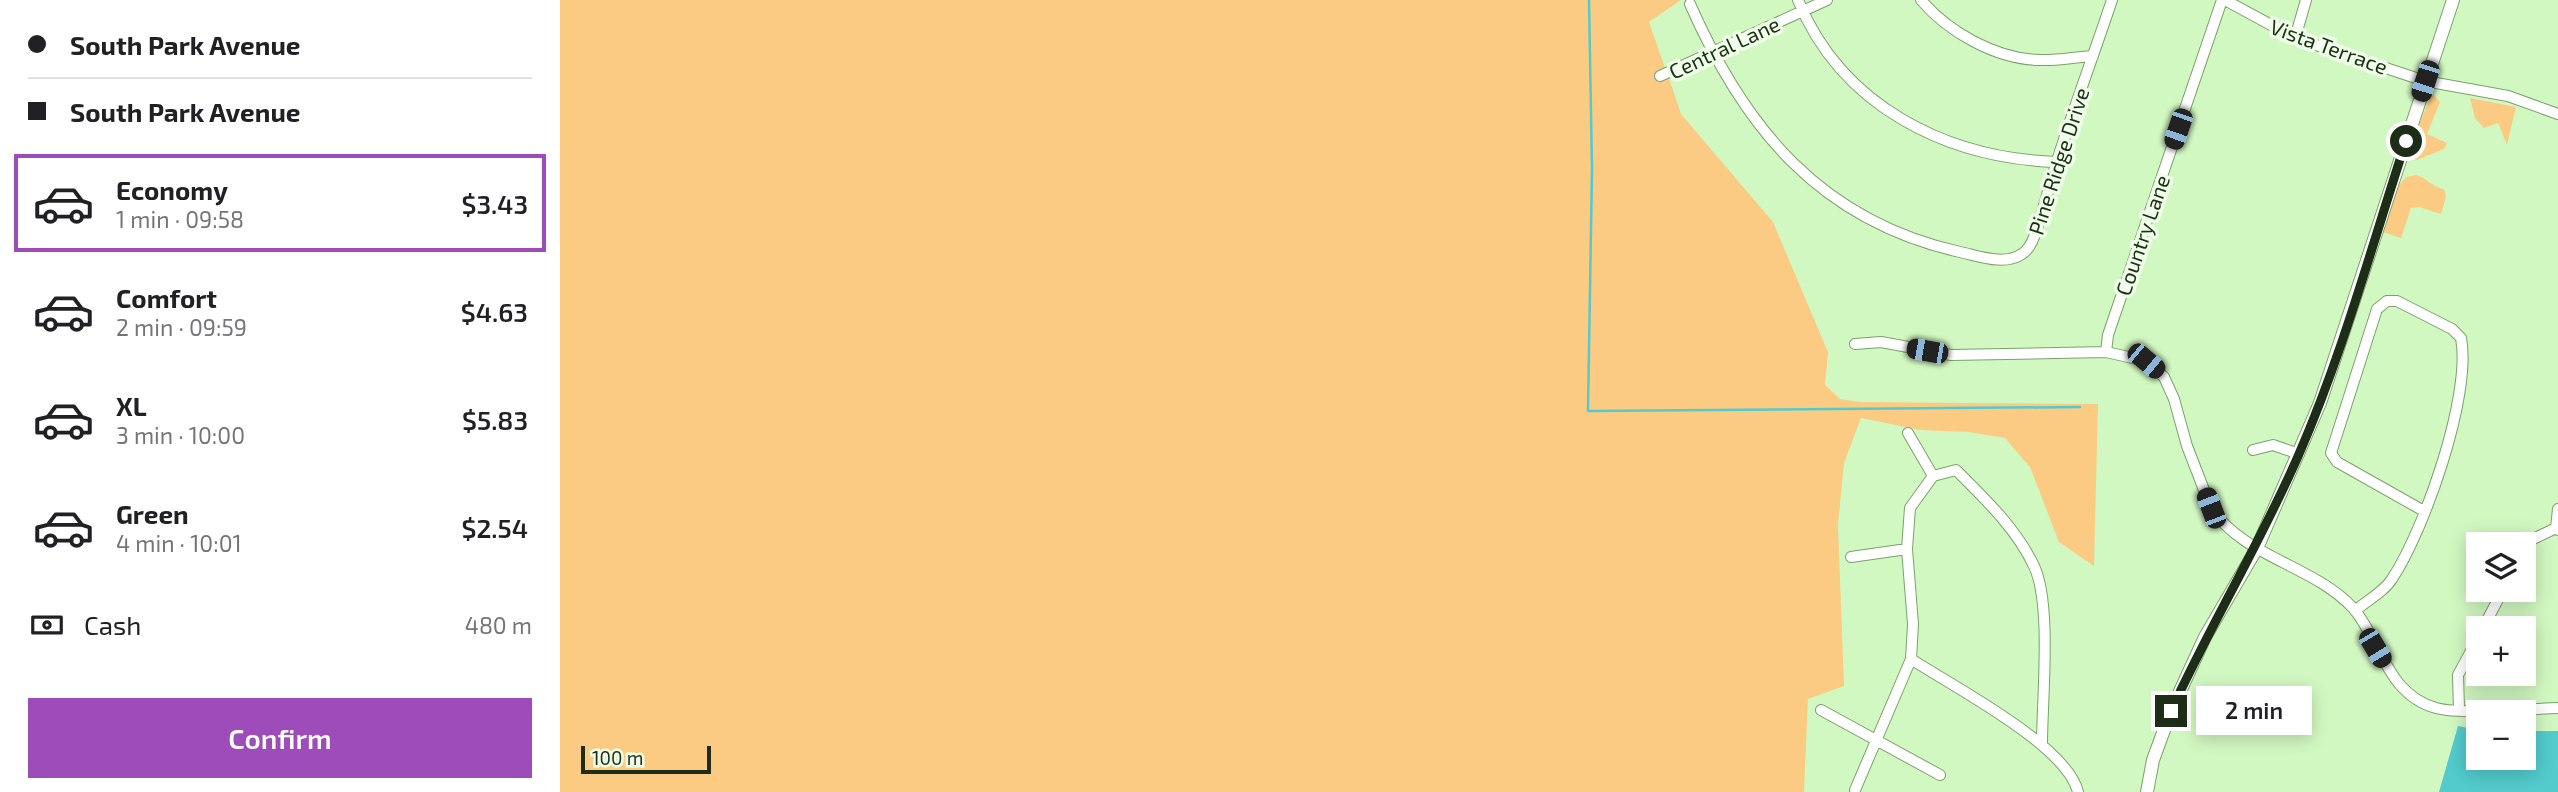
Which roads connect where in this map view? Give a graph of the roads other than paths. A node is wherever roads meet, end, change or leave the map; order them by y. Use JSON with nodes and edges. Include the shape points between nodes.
{"nodes":[{"id":1,"x":1798,"y":0,"type":"edge"},
{"id":2,"x":1827,"y":0,"type":"edge"},
{"id":3,"x":1921,"y":0,"type":"edge"},
{"id":4,"x":2112,"y":0,"type":"edge"},
{"id":5,"x":2224,"y":0,"type":"edge"},
{"id":6,"x":2306,"y":0,"type":"edge"},
{"id":7,"x":2453,"y":0,"type":"edge"},
{"id":8,"x":1690,"y":4,"type":"dead end"},
{"id":9,"x":1802,"y":12,"type":"junction"},
{"id":10,"x":2295,"y":37,"type":"junction"},
{"id":11,"x":1711,"y":52,"type":"junction"},
{"id":12,"x":2093,"y":56,"type":"junction"},
{"id":13,"x":1660,"y":76,"type":"dead end"},
{"id":14,"x":2425,"y":81,"type":"junction"},
{"id":15,"x":2558,"y":114,"type":"edge"},
{"id":16,"x":2056,"y":162,"type":"junction"},
{"id":17,"x":1855,"y":344,"type":"dead end"},
{"id":18,"x":2106,"y":352,"type":"junction"},
{"id":19,"x":1908,"y":433,"type":"dead end"},
{"id":20,"x":2253,"y":450,"type":"dead end"},
{"id":21,"x":2299,"y":454,"type":"junction"},
{"id":22,"x":1933,"y":476,"type":"junction"},
{"id":23,"x":2558,"y":509,"type":"edge"},
{"id":24,"x":2424,"y":511,"type":"junction"},
{"id":25,"x":2557,"y":529,"type":"edge"},
{"id":26,"x":2536,"y":538,"type":"edge"},
{"id":27,"x":2257,"y":548,"type":"junction"},
{"id":28,"x":1907,"y":549,"type":"junction"},
{"id":29,"x":1851,"y":557,"type":"dead end"},
{"id":30,"x":2355,"y":611,"type":"junction"},
{"id":31,"x":1910,"y":659,"type":"junction"},
{"id":32,"x":2466,"y":660,"type":"edge"},
{"id":33,"x":2558,"y":708,"type":"edge"},
{"id":34,"x":2459,"y":709,"type":"junction"},
{"id":35,"x":1821,"y":710,"type":"dead end"},
{"id":36,"x":1877,"y":742,"type":"junction"},
{"id":37,"x":2042,"y":744,"type":"junction"},
{"id":38,"x":1940,"y":775,"type":"dead end"},
{"id":39,"x":1855,"y":790,"type":"dead end"},
{"id":40,"x":2078,"y":792,"type":"edge"},
{"id":41,"x":2147,"y":792,"type":"edge"}],
"edges":[{"from":1,"to":9,"type":"street"},
{"from":2,"to":9,"type":"street","name":"Central Lane"},
{"from":3,"to":12,"type":"street","via":[[1953,29],[2014,56],[2038,60]]},
{"from":4,"to":12,"type":"street","name":"Pine Ridge Drive"},
{"from":5,"to":10,"type":"street","name":"Vista Terrace"},
{"from":5,"to":18,"type":"street","name":"Country Lane","via":[[2108,335]]},
{"from":6,"to":10,"type":"street"},
{"from":7,"to":14,"type":"street"},
{"from":8,"to":11,"type":"street","name":"Pine Ridge Drive"},
{"from":9,"to":11,"type":"street","name":"Central Lane"},
{"from":9,"to":16,"type":"street","via":[[1858,87],[1889,113],[1979,154]]},
{"from":10,"to":14,"type":"street","name":"Vista Terrace"},
{"from":11,"to":13,"type":"street","name":"Central Lane"},
{"from":11,"to":16,"type":"street","name":"Pine Ridge Drive","via":[[1754,121],[1822,189],[1883,226],[1943,248],[2006,260],[2023,254],[2033,241]]},
{"from":12,"to":16,"type":"street","name":"Pine Ridge Drive"},
{"from":14,"to":15,"type":"street","name":"Vista Terrace","via":[[2508,96]]},
{"from":14,"to":21,"type":"street","via":[[2320,403]]},
{"from":17,"to":18,"type":"street","via":[[1881,342],[1951,355]]},
{"from":18,"to":27,"type":"street","via":[[2146,361],[2164,377],[2211,508],[2224,525]]},
{"from":19,"to":22,"type":"street"},
{"from":20,"to":21,"type":"street","via":[[2273,446]]},
{"from":21,"to":27,"type":"street"},
{"from":22,"to":28,"type":"street","via":[[1910,508]]},
{"from":22,"to":37,"type":"street","via":[[1956,470],[2005,519],[2035,567],[2045,615]]},
{"from":23,"to":25,"type":"street"},
{"from":24,"to":24,"type":"street","via":[[2455,427],[2462,342],[2452,329],[2387,300],[2374,318],[2331,453],[2337,462]]},
{"from":24,"to":30,"type":"street","via":[[2391,582]]},
{"from":25,"to":26,"type":"street"},
{"from":27,"to":30,"type":"street","via":[[2331,588]]},
{"from":27,"to":41,"type":"street","via":[[2205,637],[2171,711]]},
{"from":28,"to":29,"type":"street"},
{"from":28,"to":31,"type":"street","via":[[1913,624]]},
{"from":30,"to":34,"type":"street","via":[[2408,694],[2436,708]]},
{"from":31,"to":36,"type":"street"},
{"from":31,"to":37,"type":"street"},
{"from":32,"to":34,"type":"street","via":[[2458,675]]},
{"from":33,"to":34,"type":"street"},
{"from":35,"to":36,"type":"street"},
{"from":36,"to":38,"type":"street"},
{"from":36,"to":39,"type":"street"},
{"from":37,"to":40,"type":"street","via":[[2075,779]]}]}
